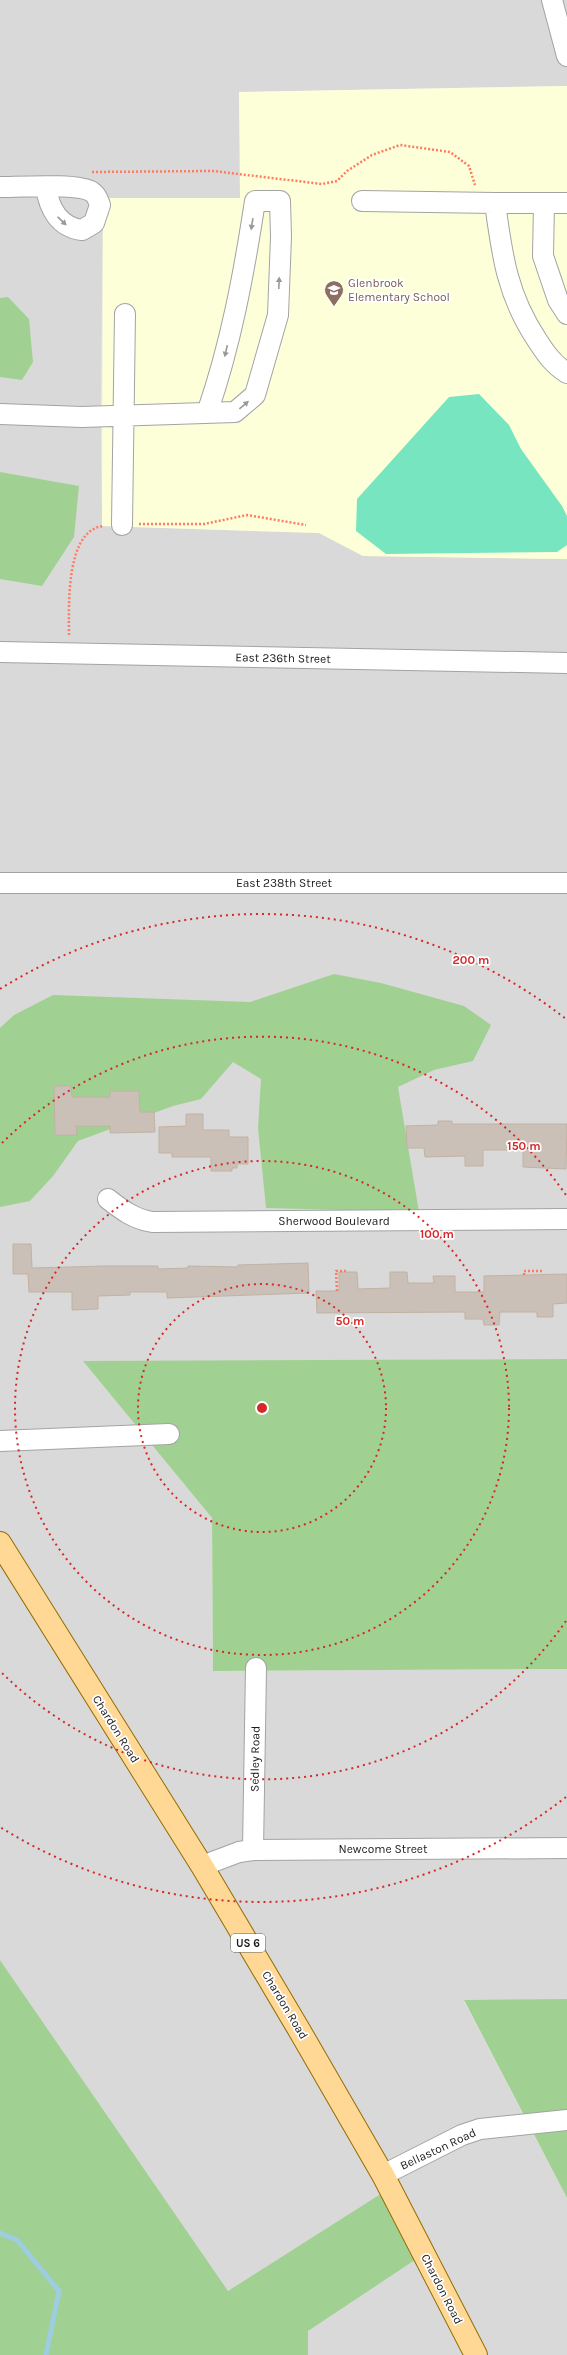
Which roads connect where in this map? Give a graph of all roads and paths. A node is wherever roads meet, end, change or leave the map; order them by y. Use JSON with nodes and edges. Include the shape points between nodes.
{"nodes":[{"id":1,"x":552,"y":0,"type":"edge"},
{"id":2,"x":567,"y":56,"type":"edge"},
{"id":3,"x":84,"y":172,"type":"dead end"},
{"id":4,"x":0,"y":187,"type":"edge"},
{"id":5,"x":46,"y":187,"type":"dead end"},
{"id":6,"x":478,"y":191,"type":"dead end"},
{"id":7,"x":362,"y":201,"type":"dead end"},
{"id":8,"x":495,"y":203,"type":"junction"},
{"id":9,"x":544,"y":203,"type":"junction"},
{"id":10,"x":567,"y":203,"type":"edge"},
{"id":11,"x":125,"y":314,"type":"dead end"},
{"id":12,"x":567,"y":314,"type":"edge"},
{"id":13,"x":567,"y":373,"type":"edge"},
{"id":14,"x":207,"y":413,"type":"junction"},
{"id":15,"x":0,"y":414,"type":"edge"},
{"id":16,"x":124,"y":416,"type":"junction"},
{"id":17,"x":122,"y":525,"type":"junction"},
{"id":18,"x":306,"y":525,"type":"dead end"},
{"id":19,"x":0,"y":652,"type":"edge"},
{"id":20,"x":69,"y":654,"type":"junction"},
{"id":21,"x":567,"y":663,"type":"edge"},
{"id":22,"x":0,"y":883,"type":"edge"},
{"id":23,"x":567,"y":883,"type":"edge"},
{"id":24,"x":108,"y":1200,"type":"dead end"},
{"id":25,"x":567,"y":1219,"type":"edge"},
{"id":26,"x":347,"y":1271,"type":"dead end"},
{"id":27,"x":543,"y":1271,"type":"dead end"},
{"id":28,"x":524,"y":1275,"type":"dead end"},
{"id":29,"x":337,"y":1291,"type":"dead end"},
{"id":30,"x":169,"y":1434,"type":"dead end"},
{"id":31,"x":0,"y":1441,"type":"edge"},
{"id":32,"x":0,"y":1543,"type":"edge"},
{"id":33,"x":256,"y":1668,"type":"dead end"},
{"id":34,"x":567,"y":1848,"type":"edge"},
{"id":35,"x":253,"y":1850,"type":"junction"},
{"id":36,"x":202,"y":1866,"type":"junction"},
{"id":37,"x":567,"y":2120,"type":"edge"},
{"id":38,"x":383,"y":2175,"type":"junction"},
{"id":39,"x":476,"y":2355,"type":"edge"}],
"edges":[{"from":1,"to":2,"type":"street"},
{"from":3,"to":6,"type":"path","via":[[212,171],[322,184],[337,181],[347,170],[372,155],[400,145],[450,152],[469,166]]},
{"from":4,"to":5,"type":"street"},
{"from":7,"to":8,"type":"street"},
{"from":8,"to":9,"type":"street"},
{"from":8,"to":13,"type":"street","via":[[504,263],[522,317],[553,364]]},
{"from":9,"to":10,"type":"street"},
{"from":9,"to":12,"type":"street","via":[[543,256],[558,300]]},
{"from":11,"to":16,"type":"street"},
{"from":14,"to":14,"type":"street","one_way":true,"via":[[235,412],[255,395],[278,315],[280,201],[255,201],[243,278],[220,376]]},
{"from":14,"to":16,"type":"street"},
{"from":15,"to":16,"type":"street"},
{"from":16,"to":17,"type":"street"},
{"from":17,"to":18,"type":"path","via":[[204,524],[247,515]]},
{"from":17,"to":20,"type":"path","via":[[96,527],[85,535],[75,558],[70,586]]},
{"from":19,"to":20,"type":"street","name":"East 236th Street"},
{"from":20,"to":21,"type":"street","name":"East 236th Street"},
{"from":22,"to":23,"type":"street","name":"East 238th Street"},
{"from":24,"to":25,"type":"street","name":"Sherwood Boulevard","via":[[131,1216],[152,1222]]},
{"from":26,"to":29,"type":"path","via":[[336,1271]]},
{"from":27,"to":28,"type":"path","via":[[524,1271]]},
{"from":30,"to":31,"type":"street"},
{"from":32,"to":36,"type":"main road","name":"Chardon Road","number":"US 6"},
{"from":33,"to":35,"type":"street","name":"Sedley Road"},
{"from":34,"to":35,"type":"street","name":"Newcome Street"},
{"from":35,"to":36,"type":"street","name":"Newcome Street","via":[[232,1854]]},
{"from":36,"to":38,"type":"main road","name":"Chardon Road","number":"US 6"},
{"from":37,"to":38,"type":"street","name":"Bellaston Road","via":[[480,2129],[462,2135]]},
{"from":38,"to":39,"type":"main road","name":"Chardon Road","number":"US 6"}]}
